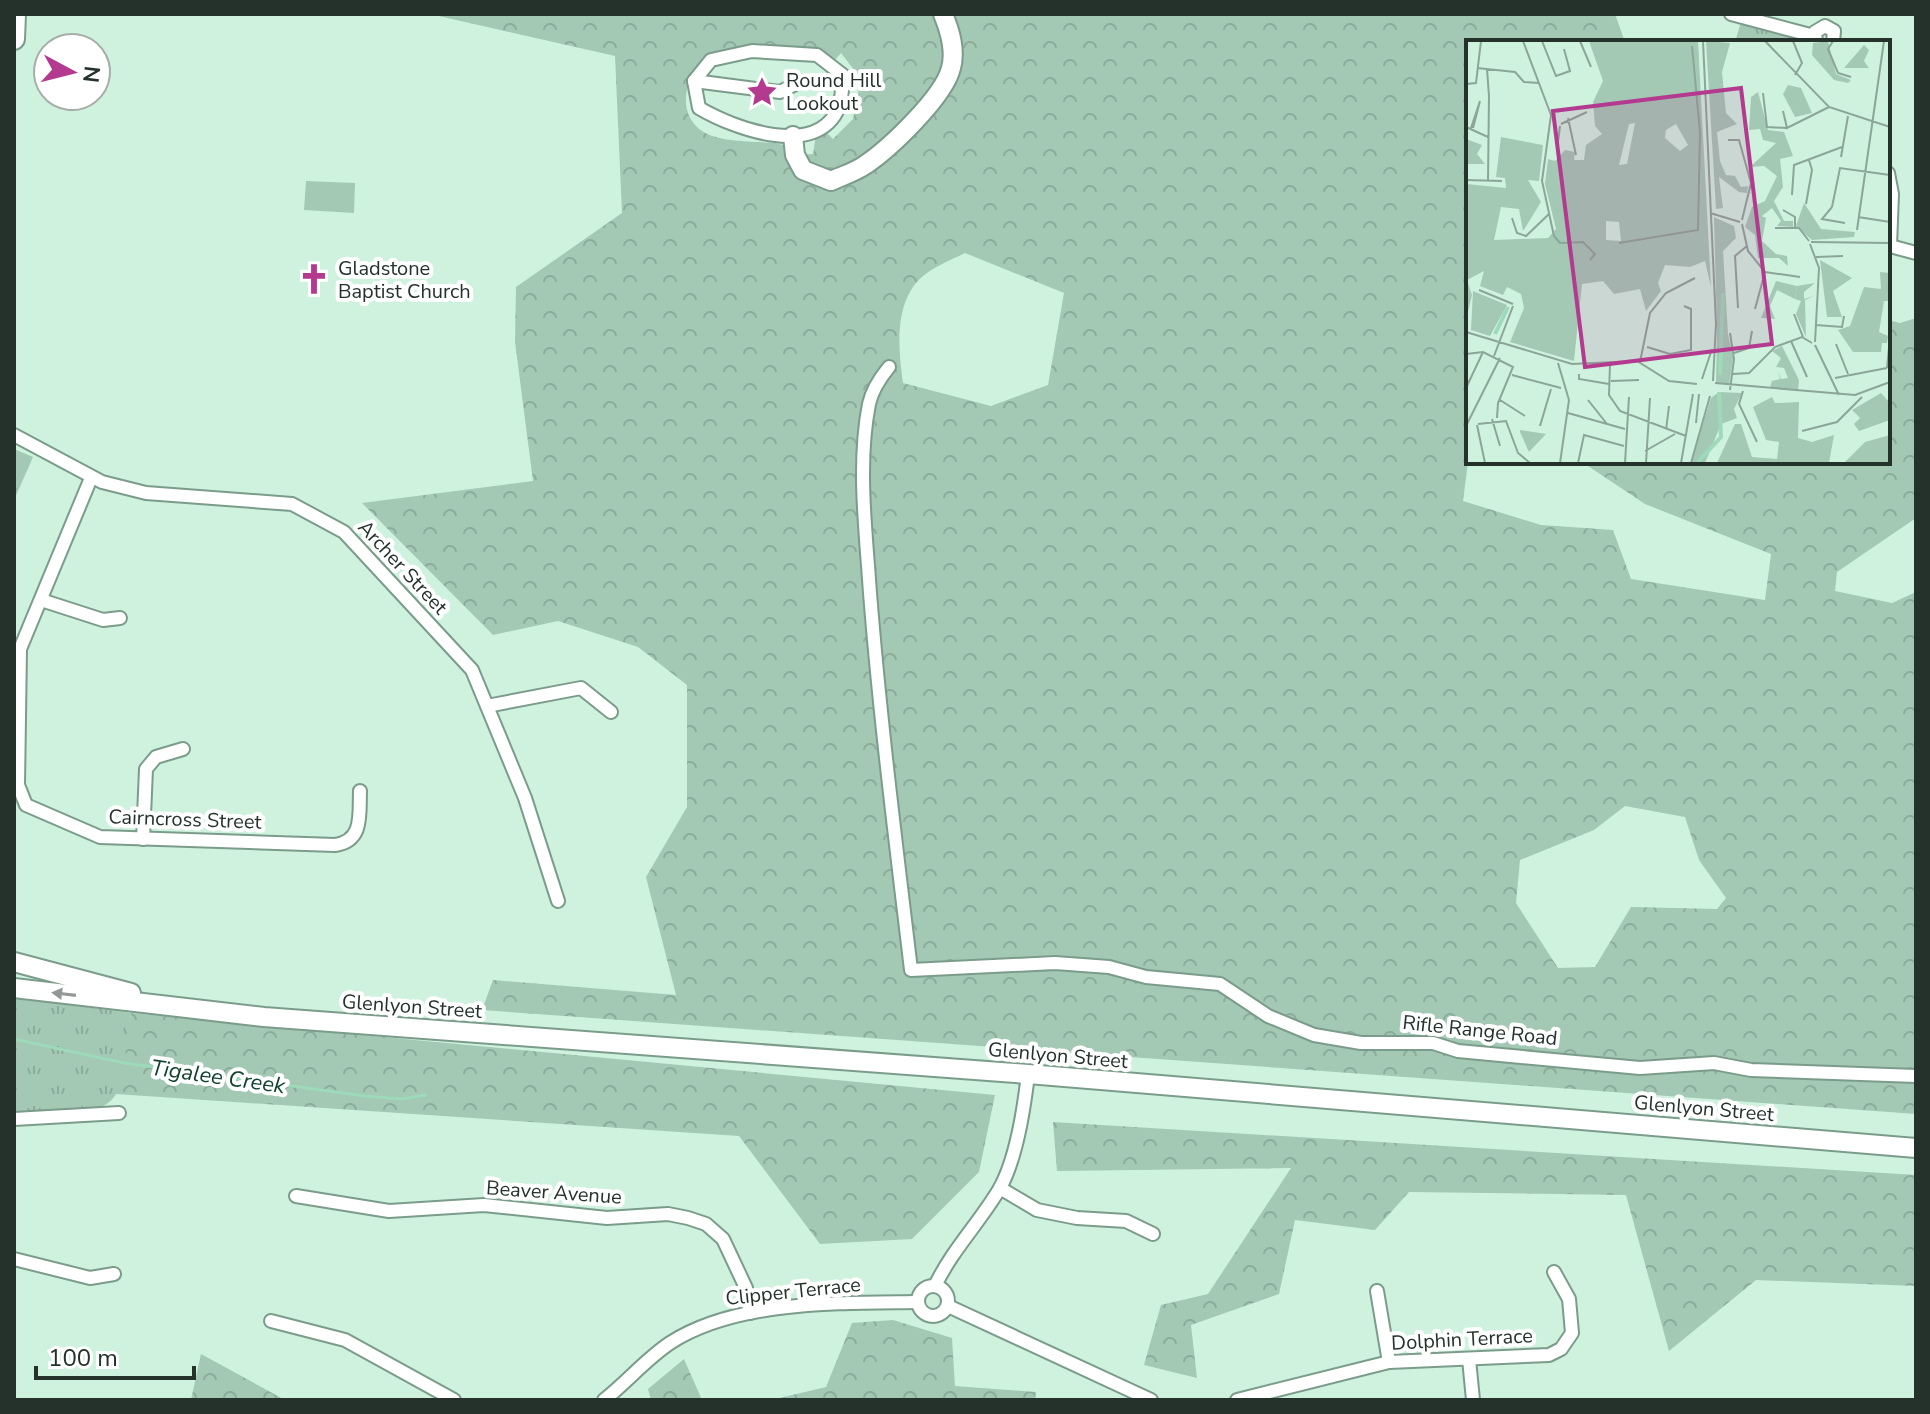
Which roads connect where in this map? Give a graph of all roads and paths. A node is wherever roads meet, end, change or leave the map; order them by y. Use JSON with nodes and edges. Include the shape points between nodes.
{"nodes":[{"id":1,"x":15,"y":14,"type":"edge"},
{"id":2,"x":943,"y":14,"type":"edge"},
{"id":3,"x":1731,"y":14,"type":"edge"},
{"id":4,"x":1838,"y":14,"type":"edge"},
{"id":5,"x":1830,"y":28,"type":"edge"},
{"id":6,"x":14,"y":39,"type":"edge"},
{"id":7,"x":1815,"y":39,"type":"edge"},
{"id":8,"x":694,"y":81,"type":"junction"},
{"id":9,"x":801,"y":81,"type":"dead end"},
{"id":10,"x":793,"y":136,"type":"junction"},
{"id":11,"x":1890,"y":184,"type":"edge"},
{"id":12,"x":1890,"y":230,"type":"edge"},
{"id":13,"x":1890,"y":248,"type":"edge"},
{"id":14,"x":1916,"y":253,"type":"edge"},
{"id":15,"x":889,"y":367,"type":"dead end"},
{"id":16,"x":14,"y":435,"type":"edge"},
{"id":17,"x":91,"y":478,"type":"junction"},
{"id":18,"x":41,"y":600,"type":"junction"},
{"id":19,"x":120,"y":618,"type":"dead end"},
{"id":20,"x":487,"y":706,"type":"junction"},
{"id":21,"x":611,"y":712,"type":"dead end"},
{"id":22,"x":183,"y":749,"type":"dead end"},
{"id":23,"x":360,"y":791,"type":"dead end"},
{"id":24,"x":143,"y":839,"type":"junction"},
{"id":25,"x":558,"y":901,"type":"dead end"},
{"id":26,"x":14,"y":962,"type":"edge"},
{"id":27,"x":14,"y":988,"type":"edge"},
{"id":28,"x":197,"y":1011,"type":"junction"},
{"id":29,"x":1028,"y":1074,"type":"junction"},
{"id":30,"x":1916,"y":1076,"type":"edge"},
{"id":31,"x":119,"y":1113,"type":"dead end"},
{"id":32,"x":14,"y":1119,"type":"edge"},
{"id":33,"x":1916,"y":1148,"type":"edge"},
{"id":34,"x":1000,"y":1188,"type":"junction"},
{"id":35,"x":296,"y":1196,"type":"dead end"},
{"id":36,"x":1153,"y":1234,"type":"dead end"},
{"id":37,"x":14,"y":1259,"type":"edge"},
{"id":38,"x":1554,"y":1272,"type":"dead end"},
{"id":39,"x":114,"y":1274,"type":"dead end"},
{"id":40,"x":935,"y":1286,"type":"junction"},
{"id":41,"x":1377,"y":1291,"type":"dead end"},
{"id":42,"x":917,"y":1302,"type":"junction"},
{"id":43,"x":948,"y":1306,"type":"junction"},
{"id":44,"x":750,"y":1313,"type":"junction"},
{"id":45,"x":271,"y":1321,"type":"dead end"},
{"id":46,"x":1469,"y":1359,"type":"junction"},
{"id":47,"x":1389,"y":1362,"type":"junction"},
{"id":48,"x":454,"y":1400,"type":"edge"},
{"id":49,"x":604,"y":1400,"type":"edge"},
{"id":50,"x":1151,"y":1400,"type":"edge"},
{"id":51,"x":1237,"y":1400,"type":"edge"},
{"id":52,"x":1473,"y":1400,"type":"edge"}],
"edges":[{"from":1,"to":6,"type":"main road"},
{"from":2,"to":10,"type":"main road","via":[[953,38],[951,70],[891,145],[863,167],[831,181],[803,170]]},
{"from":3,"to":7,"type":"street"},
{"from":4,"to":5,"type":"street"},
{"from":5,"to":7,"type":"street","via":[[1817,29]]},
{"from":8,"to":9,"type":"street","via":[[780,92]]},
{"from":8,"to":10,"type":"street","via":[[699,108],[724,122]]},
{"from":8,"to":10,"type":"street","via":[[711,60],[752,51],[817,55],[844,76],[839,108],[816,131]]},
{"from":11,"to":12,"type":"street"},
{"from":13,"to":14,"type":"street"},
{"from":15,"to":30,"type":"street","name":"Rifle Range Road","via":[[869,403],[865,530],[875,668],[911,970],[1055,963],[1220,984],[1279,1021],[1314,1035],[1361,1043],[1433,1043],[1458,1051],[1640,1068],[1714,1063],[1751,1070]]},
{"from":16,"to":17,"type":"street","name":"Archer Street"},
{"from":17,"to":18,"type":"street","name":"Cairncross Street"},
{"from":17,"to":20,"type":"street","name":"Archer Street","via":[[146,493],[292,504],[344,532],[472,670]]},
{"from":18,"to":19,"type":"street","via":[[103,620]]},
{"from":18,"to":24,"type":"street","name":"Cairncross Street","via":[[20,649],[21,797],[26,805],[87,833]]},
{"from":20,"to":21,"type":"street","via":[[581,688]]},
{"from":20,"to":25,"type":"street","name":"Archer Street","via":[[525,798]]},
{"from":22,"to":24,"type":"street","via":[[156,757],[146,769]]},
{"from":23,"to":24,"type":"street","name":"Cairncross Street","via":[[357,832],[343,844]]},
{"from":26,"to":28,"type":"main road","name":"Glenlyon Street"},
{"from":28,"to":27,"type":"main road","name":"Glenlyon Street","one_way":true},
{"from":28,"to":29,"type":"main road","name":"Glenlyon Street"},
{"from":29,"to":33,"type":"main road","name":"Glenlyon Street"},
{"from":29,"to":34,"type":"street"},
{"from":31,"to":32,"type":"street"},
{"from":34,"to":36,"type":"street","via":[[1037,1210],[1126,1221]]},
{"from":34,"to":40,"type":"street","via":[[947,1260]]},
{"from":35,"to":44,"type":"street","name":"Beaver Avenue","via":[[389,1211],[484,1205],[607,1218],[688,1218],[706,1224],[723,1239],[746,1288]]},
{"from":37,"to":39,"type":"street","via":[[90,1278]]},
{"from":38,"to":46,"type":"street","name":"Dolphin Terrace","via":[[1569,1299],[1572,1333],[1561,1349],[1549,1355]]},
{"from":40,"to":42,"type":"street","via":[[924,1288]]},
{"from":40,"to":43,"type":"street","via":[[947,1295]]},
{"from":41,"to":47,"type":"street"},
{"from":42,"to":43,"type":"street","via":[[931,1317]]},
{"from":42,"to":44,"type":"street","name":"Clipper Terrace"},
{"from":43,"to":50,"type":"street"},
{"from":44,"to":49,"type":"street","name":"Clipper Terrace","via":[[714,1321],[669,1344]]},
{"from":45,"to":48,"type":"street","via":[[345,1340]]},
{"from":46,"to":47,"type":"street","name":"Dolphin Terrace"},
{"from":46,"to":52,"type":"street"},
{"from":47,"to":51,"type":"street","name":"Dolphin Terrace"}]}
